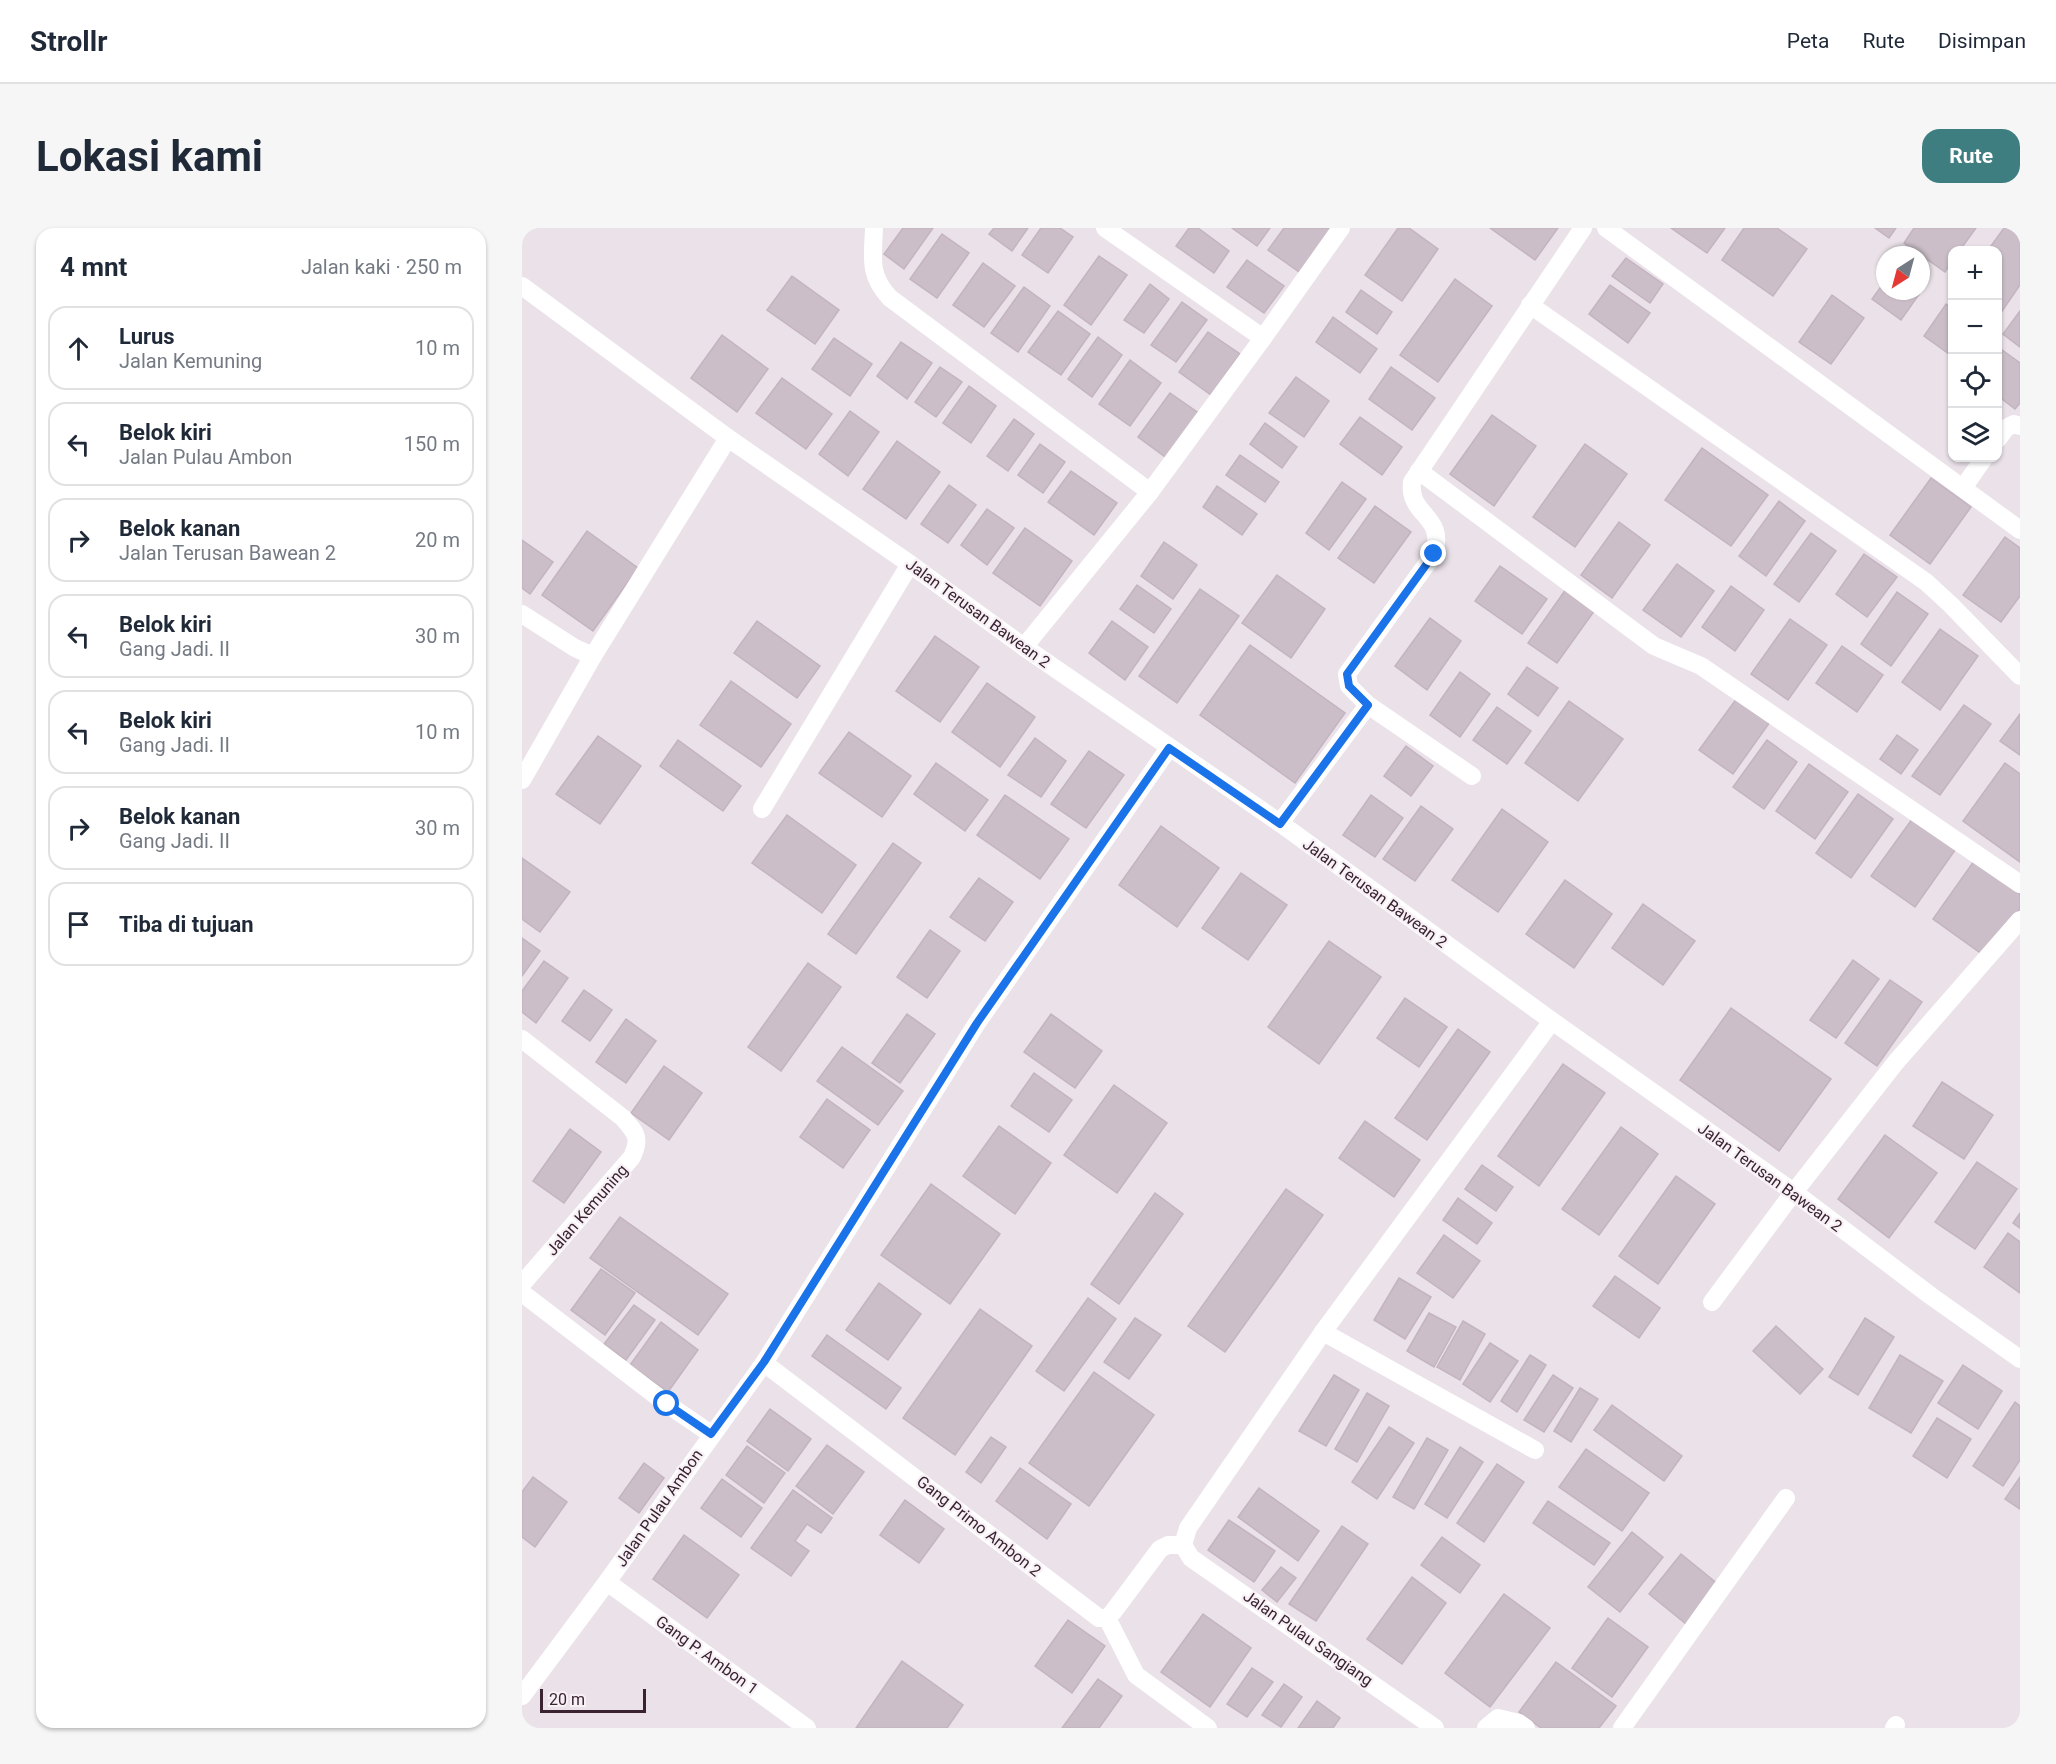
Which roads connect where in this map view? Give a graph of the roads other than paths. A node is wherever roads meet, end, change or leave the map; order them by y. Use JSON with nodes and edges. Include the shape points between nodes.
{"nodes":[{"id":1,"x":874,"y":228,"type":"edge"},
{"id":2,"x":1105,"y":228,"type":"edge"},
{"id":3,"x":1341,"y":228,"type":"edge"},
{"id":4,"x":1583,"y":228,"type":"edge"},
{"id":5,"x":1606,"y":228,"type":"edge"},
{"id":6,"x":522,"y":286,"type":"edge"},
{"id":7,"x":1530,"y":305,"type":"junction"},
{"id":8,"x":1263,"y":338,"type":"junction"},
{"id":9,"x":2020,"y":426,"type":"edge"},
{"id":10,"x":2002,"y":434,"type":"edge"},
{"id":11,"x":728,"y":438,"type":"junction"},
{"id":12,"x":1981,"y":462,"type":"edge"},
{"id":13,"x":1419,"y":471,"type":"junction"},
{"id":14,"x":1963,"y":488,"type":"junction"},
{"id":15,"x":1150,"y":492,"type":"junction"},
{"id":16,"x":2020,"y":530,"type":"edge"},
{"id":17,"x":910,"y":564,"type":"junction"},
{"id":18,"x":522,"y":614,"type":"edge"},
{"id":19,"x":1024,"y":647,"type":"junction"},
{"id":20,"x":594,"y":656,"type":"junction"},
{"id":21,"x":2020,"y":676,"type":"edge"},
{"id":22,"x":1368,"y":705,"type":"junction"},
{"id":23,"x":1169,"y":748,"type":"junction"},
{"id":24,"x":1472,"y":776,"type":"dead end"},
{"id":25,"x":522,"y":780,"type":"edge"},
{"id":26,"x":762,"y":810,"type":"dead end"},
{"id":27,"x":1280,"y":824,"type":"junction"},
{"id":28,"x":2020,"y":884,"type":"edge"},
{"id":29,"x":2020,"y":920,"type":"edge"},
{"id":30,"x":1552,"y":1022,"type":"junction"},
{"id":31,"x":522,"y":1039,"type":"edge"},
{"id":32,"x":1795,"y":1193,"type":"junction"},
{"id":33,"x":522,"y":1284,"type":"edge"},
{"id":34,"x":522,"y":1293,"type":"edge"},
{"id":35,"x":1712,"y":1302,"type":"dead end"},
{"id":36,"x":1323,"y":1332,"type":"junction"},
{"id":37,"x":2020,"y":1359,"type":"edge"},
{"id":38,"x":764,"y":1362,"type":"junction"},
{"id":39,"x":711,"y":1434,"type":"junction"},
{"id":40,"x":1535,"y":1450,"type":"dead end"},
{"id":41,"x":1786,"y":1498,"type":"dead end"},
{"id":42,"x":1183,"y":1545,"type":"junction"},
{"id":43,"x":607,"y":1582,"type":"junction"},
{"id":44,"x":1107,"y":1618,"type":"junction"},
{"id":45,"x":522,"y":1695,"type":"edge"},
{"id":46,"x":1492,"y":1723,"type":"edge"},
{"id":47,"x":807,"y":1728,"type":"edge"},
{"id":48,"x":1208,"y":1728,"type":"edge"},
{"id":49,"x":1436,"y":1728,"type":"edge"},
{"id":50,"x":1526,"y":1728,"type":"edge"},
{"id":51,"x":1622,"y":1728,"type":"edge"}],
"edges":[{"from":1,"to":15,"type":"street","via":[[875,279],[890,298]]},
{"from":2,"to":8,"type":"street"},
{"from":3,"to":8,"type":"street"},
{"from":4,"to":7,"type":"street"},
{"from":5,"to":14,"type":"street"},
{"from":6,"to":11,"type":"street","name":"Jalan Terusan Bawean 2"},
{"from":7,"to":13,"type":"street"},
{"from":7,"to":21,"type":"street","via":[[1926,582]]},
{"from":8,"to":15,"type":"street"},
{"from":9,"to":10,"type":"street","via":[[2013,424]]},
{"from":11,"to":17,"type":"street","name":"Jalan Terusan Bawean 2"},
{"from":11,"to":20,"type":"street"},
{"from":12,"to":14,"type":"street"},
{"from":13,"to":22,"type":"street","via":[[1412,482],[1412,497],[1434,525],[1437,544],[1434,554],[1347,674],[1349,686]]},
{"from":13,"to":28,"type":"street","via":[[1654,646],[1701,666]]},
{"from":14,"to":16,"type":"street"},
{"from":15,"to":19,"type":"street"},
{"from":17,"to":19,"type":"street","name":"Jalan Terusan Bawean 2"},
{"from":17,"to":26,"type":"street"},
{"from":18,"to":20,"type":"street"},
{"from":19,"to":23,"type":"street","name":"Jalan Terusan Bawean 2"},
{"from":20,"to":25,"type":"street"},
{"from":22,"to":24,"type":"street"},
{"from":22,"to":27,"type":"street"},
{"from":23,"to":27,"type":"street","name":"Jalan Terusan Bawean 2"},
{"from":23,"to":38,"type":"street","name":"Jalan Pulau Ambon","via":[[977,1023]]},
{"from":27,"to":30,"type":"street","name":"Jalan Terusan Bawean 2"},
{"from":29,"to":32,"type":"street","via":[[1896,1062]]},
{"from":30,"to":32,"type":"street","name":"Jalan Terusan Bawean 2"},
{"from":30,"to":36,"type":"street"},
{"from":31,"to":33,"type":"street","name":"Jalan Kemuning","via":[[623,1119],[638,1140],[632,1157]]},
{"from":32,"to":35,"type":"street"},
{"from":32,"to":37,"type":"street","name":"Jalan Terusan Bawean 2"},
{"from":34,"to":39,"type":"street"},
{"from":36,"to":40,"type":"street"},
{"from":36,"to":42,"type":"street","via":[[1188,1528]]},
{"from":38,"to":39,"type":"street","name":"Jalan Pulau Ambon"},
{"from":38,"to":44,"type":"street","name":"Gang Primo Ambon 2","via":[[1099,1618]]},
{"from":39,"to":43,"type":"street","name":"Jalan Pulau Ambon"},
{"from":41,"to":51,"type":"street"},
{"from":42,"to":44,"type":"street","via":[[1160,1549]]},
{"from":42,"to":49,"type":"street","name":"Jalan Pulau Sangiang","via":[[1191,1558]]},
{"from":43,"to":45,"type":"street","name":"Jalan Pulau Ambon"},
{"from":43,"to":47,"type":"street","name":"Gang P. Ambon 1"},
{"from":44,"to":48,"type":"street","via":[[1136,1675]]},
{"from":46,"to":50,"type":"street"}]}
